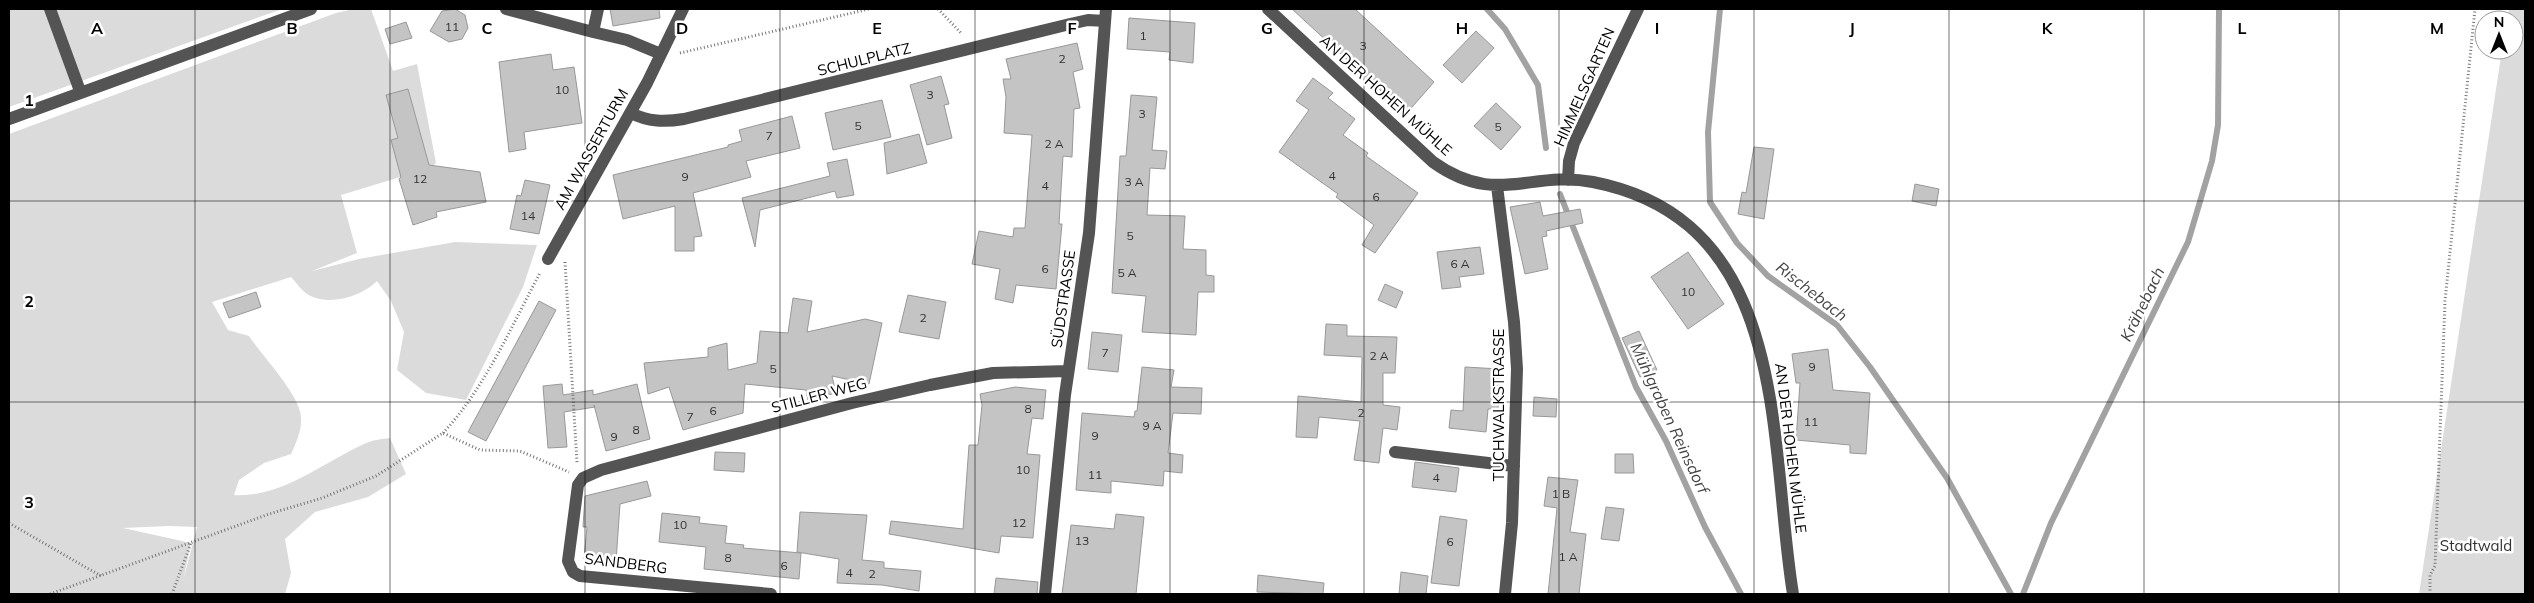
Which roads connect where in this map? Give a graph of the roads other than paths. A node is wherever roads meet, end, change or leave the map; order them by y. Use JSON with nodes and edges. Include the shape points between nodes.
{"nodes":[{"id":1,"x":50,"y":9,"type":"edge"},
{"id":2,"x":311,"y":9,"type":"edge"},
{"id":3,"x":506,"y":9,"type":"edge"},
{"id":4,"x":598,"y":9,"type":"edge"},
{"id":5,"x":683,"y":9,"type":"edge"},
{"id":6,"x":1268,"y":9,"type":"edge"},
{"id":7,"x":1638,"y":9,"type":"edge"},
{"id":8,"x":1105,"y":15,"type":"edge"},
{"id":9,"x":593,"y":32,"type":"junction"},
{"id":10,"x":661,"y":54,"type":"junction"},
{"id":11,"x":80,"y":91,"type":"junction"},
{"id":12,"x":631,"y":113,"type":"junction"},
{"id":13,"x":9,"y":119,"type":"edge"},
{"id":14,"x":1568,"y":180,"type":"junction"},
{"id":15,"x":1497,"y":186,"type":"junction"},
{"id":16,"x":548,"y":259,"type":"road end"},
{"id":17,"x":1068,"y":371,"type":"junction"},
{"id":18,"x":1395,"y":452,"type":"dead end"},
{"id":19,"x":1514,"y":466,"type":"junction"},
{"id":20,"x":583,"y":478,"type":"joint"},
{"id":21,"x":771,"y":594,"type":"edge"},
{"id":22,"x":1045,"y":594,"type":"edge"},
{"id":23,"x":1506,"y":594,"type":"edge"},
{"id":24,"x":1793,"y":594,"type":"edge"}],
"edges":[{"from":1,"to":11,"type":"street"},
{"from":2,"to":11,"type":"street"},
{"from":3,"to":9,"type":"street"},
{"from":4,"to":9,"type":"street"},
{"from":5,"to":10,"type":"street","name":"AM WASSERTURM"},
{"from":6,"to":15,"type":"street","name":"AN DER HOHEN MÜHLE","via":[[1433,162],[1464,180]]},
{"from":7,"to":14,"type":"street","name":"HIMMELSGARTEN","via":[[1574,143]]},
{"from":8,"to":12,"type":"street","name":"SCHULPLATZ","via":[[684,119],[652,121]]},
{"from":8,"to":17,"type":"street","name":"SÜDSTRASSE","via":[[1089,233]]},
{"from":9,"to":10,"type":"street","via":[[627,40]]},
{"from":10,"to":12,"type":"street","name":"AM WASSERTURM"},
{"from":11,"to":13,"type":"street"},
{"from":12,"to":16,"type":"street","name":"AM WASSERTURM"},
{"from":14,"to":15,"type":"street","name":"AN DER HOHEN MÜHLE"},
{"from":14,"to":24,"type":"street","name":"AN DER HOHEN MÜHLE","via":[[1624,190],[1672,213],[1708,245],[1736,283],[1756,330],[1766,371]]},
{"from":15,"to":19,"type":"street","name":"TUCHWALKSTRASSE","via":[[1516,347]]},
{"from":17,"to":20,"type":"street","name":"STILLER WEG","via":[[993,373],[904,391],[601,470]]},
{"from":17,"to":22,"type":"street","name":"SÜDSTRASSE"},
{"from":18,"to":19,"type":"street"},
{"from":19,"to":23,"type":"street","name":"TUCHWALKSTRASSE"},
{"from":20,"to":21,"type":"street","name":"SANDBERG","via":[[578,485],[568,561],[573,572],[580,576]]}]}
